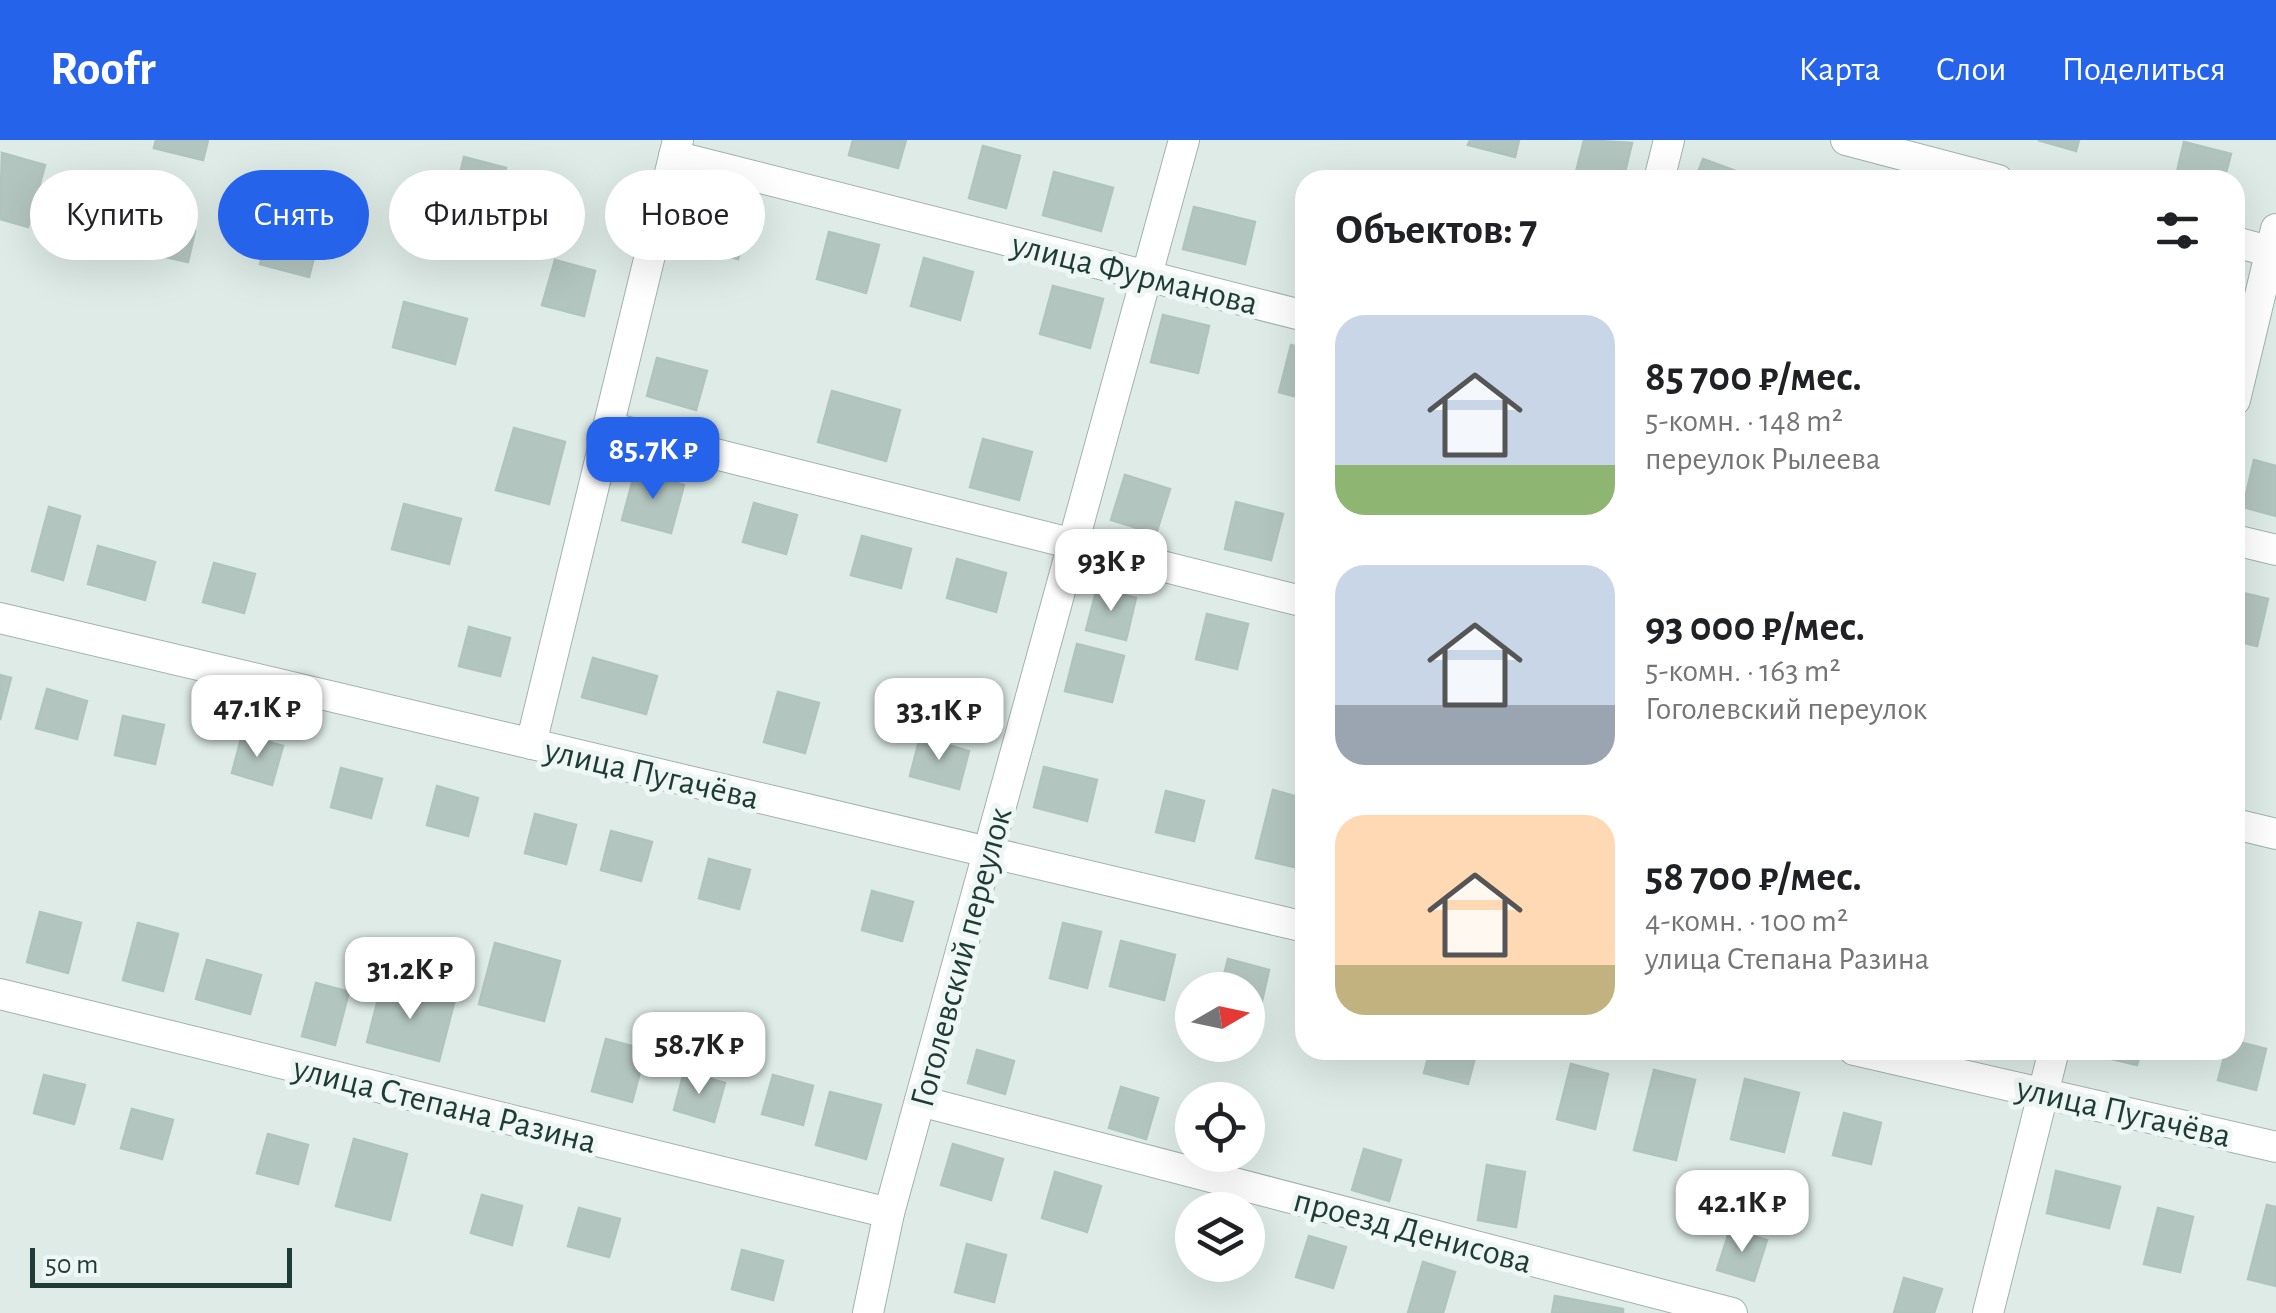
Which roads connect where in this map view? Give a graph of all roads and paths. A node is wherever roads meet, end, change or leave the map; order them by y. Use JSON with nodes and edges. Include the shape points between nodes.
{"nodes":[{"id":1,"x":1184,"y":140,"type":"edge"},
{"id":2,"x":1669,"y":140,"type":"edge"},
{"id":3,"x":1846,"y":140,"type":"edge"},
{"id":4,"x":676,"y":148,"type":"edge"},
{"id":5,"x":1661,"y":170,"type":"edge"},
{"id":6,"x":1960,"y":170,"type":"edge"},
{"id":7,"x":2245,"y":243,"type":"edge"},
{"id":8,"x":2274,"y":244,"type":"edge"},
{"id":9,"x":1148,"y":278,"type":"junction"},
{"id":10,"x":1295,"y":314,"type":"edge"},
{"id":11,"x":2245,"y":360,"type":"edge"},
{"id":12,"x":608,"y":427,"type":"junction"},
{"id":13,"x":2245,"y":542,"type":"edge"},
{"id":14,"x":1074,"y":544,"type":"junction"},
{"id":15,"x":2276,"y":550,"type":"edge"},
{"id":16,"x":1295,"y":599,"type":"edge"},
{"id":17,"x":0,"y":618,"type":"edge"},
{"id":18,"x":531,"y":744,"type":"junction"},
{"id":19,"x":2245,"y":826,"type":"edge"},
{"id":20,"x":2276,"y":834,"type":"edge"},
{"id":21,"x":988,"y":853,"type":"junction"},
{"id":22,"x":1295,"y":925,"type":"edge"},
{"id":23,"x":0,"y":994,"type":"edge"},
{"id":24,"x":1899,"y":1060,"type":"edge"},
{"id":25,"x":2051,"y":1060,"type":"edge"},
{"id":26,"x":2043,"y":1092,"type":"junction"},
{"id":27,"x":920,"y":1101,"type":"junction"},
{"id":28,"x":2276,"y":1147,"type":"edge"},
{"id":29,"x":890,"y":1214,"type":"junction"},
{"id":30,"x":868,"y":1313,"type":"edge"},
{"id":31,"x":1732,"y":1313,"type":"edge"},
{"id":32,"x":1988,"y":1313,"type":"edge"}],
"edges":[{"from":1,"to":9,"type":"street","name":"Гоголевский переулок"},
{"from":2,"to":5,"type":"street"},
{"from":3,"to":6,"type":"street"},
{"from":4,"to":9,"type":"street","name":"улица Фурманова"},
{"from":4,"to":12,"type":"street"},
{"from":7,"to":8,"type":"street"},
{"from":8,"to":11,"type":"street"},
{"from":9,"to":10,"type":"street","name":"улица Фурманова"},
{"from":9,"to":14,"type":"street","name":"Гоголевский переулок"},
{"from":12,"to":14,"type":"street"},
{"from":12,"to":18,"type":"street"},
{"from":13,"to":15,"type":"street"},
{"from":14,"to":16,"type":"street"},
{"from":14,"to":21,"type":"street","name":"Гоголевский переулок"},
{"from":17,"to":18,"type":"street","name":"улица Пугачёва"},
{"from":18,"to":21,"type":"street","name":"улица Пугачёва"},
{"from":19,"to":20,"type":"street"},
{"from":21,"to":22,"type":"street","name":"улица Пугачёва"},
{"from":21,"to":27,"type":"street","name":"Гоголевский переулок"},
{"from":23,"to":29,"type":"street","name":"улица Степана Разина"},
{"from":24,"to":26,"type":"street","name":"улица Пугачёва"},
{"from":25,"to":26,"type":"street"},
{"from":26,"to":28,"type":"street","name":"улица Пугачёва"},
{"from":26,"to":32,"type":"street"},
{"from":27,"to":29,"type":"street","name":"Гоголевский переулок"},
{"from":27,"to":31,"type":"street","name":"проезд Денисова"},
{"from":29,"to":30,"type":"street","name":"Гоголевский переулок"}]}
